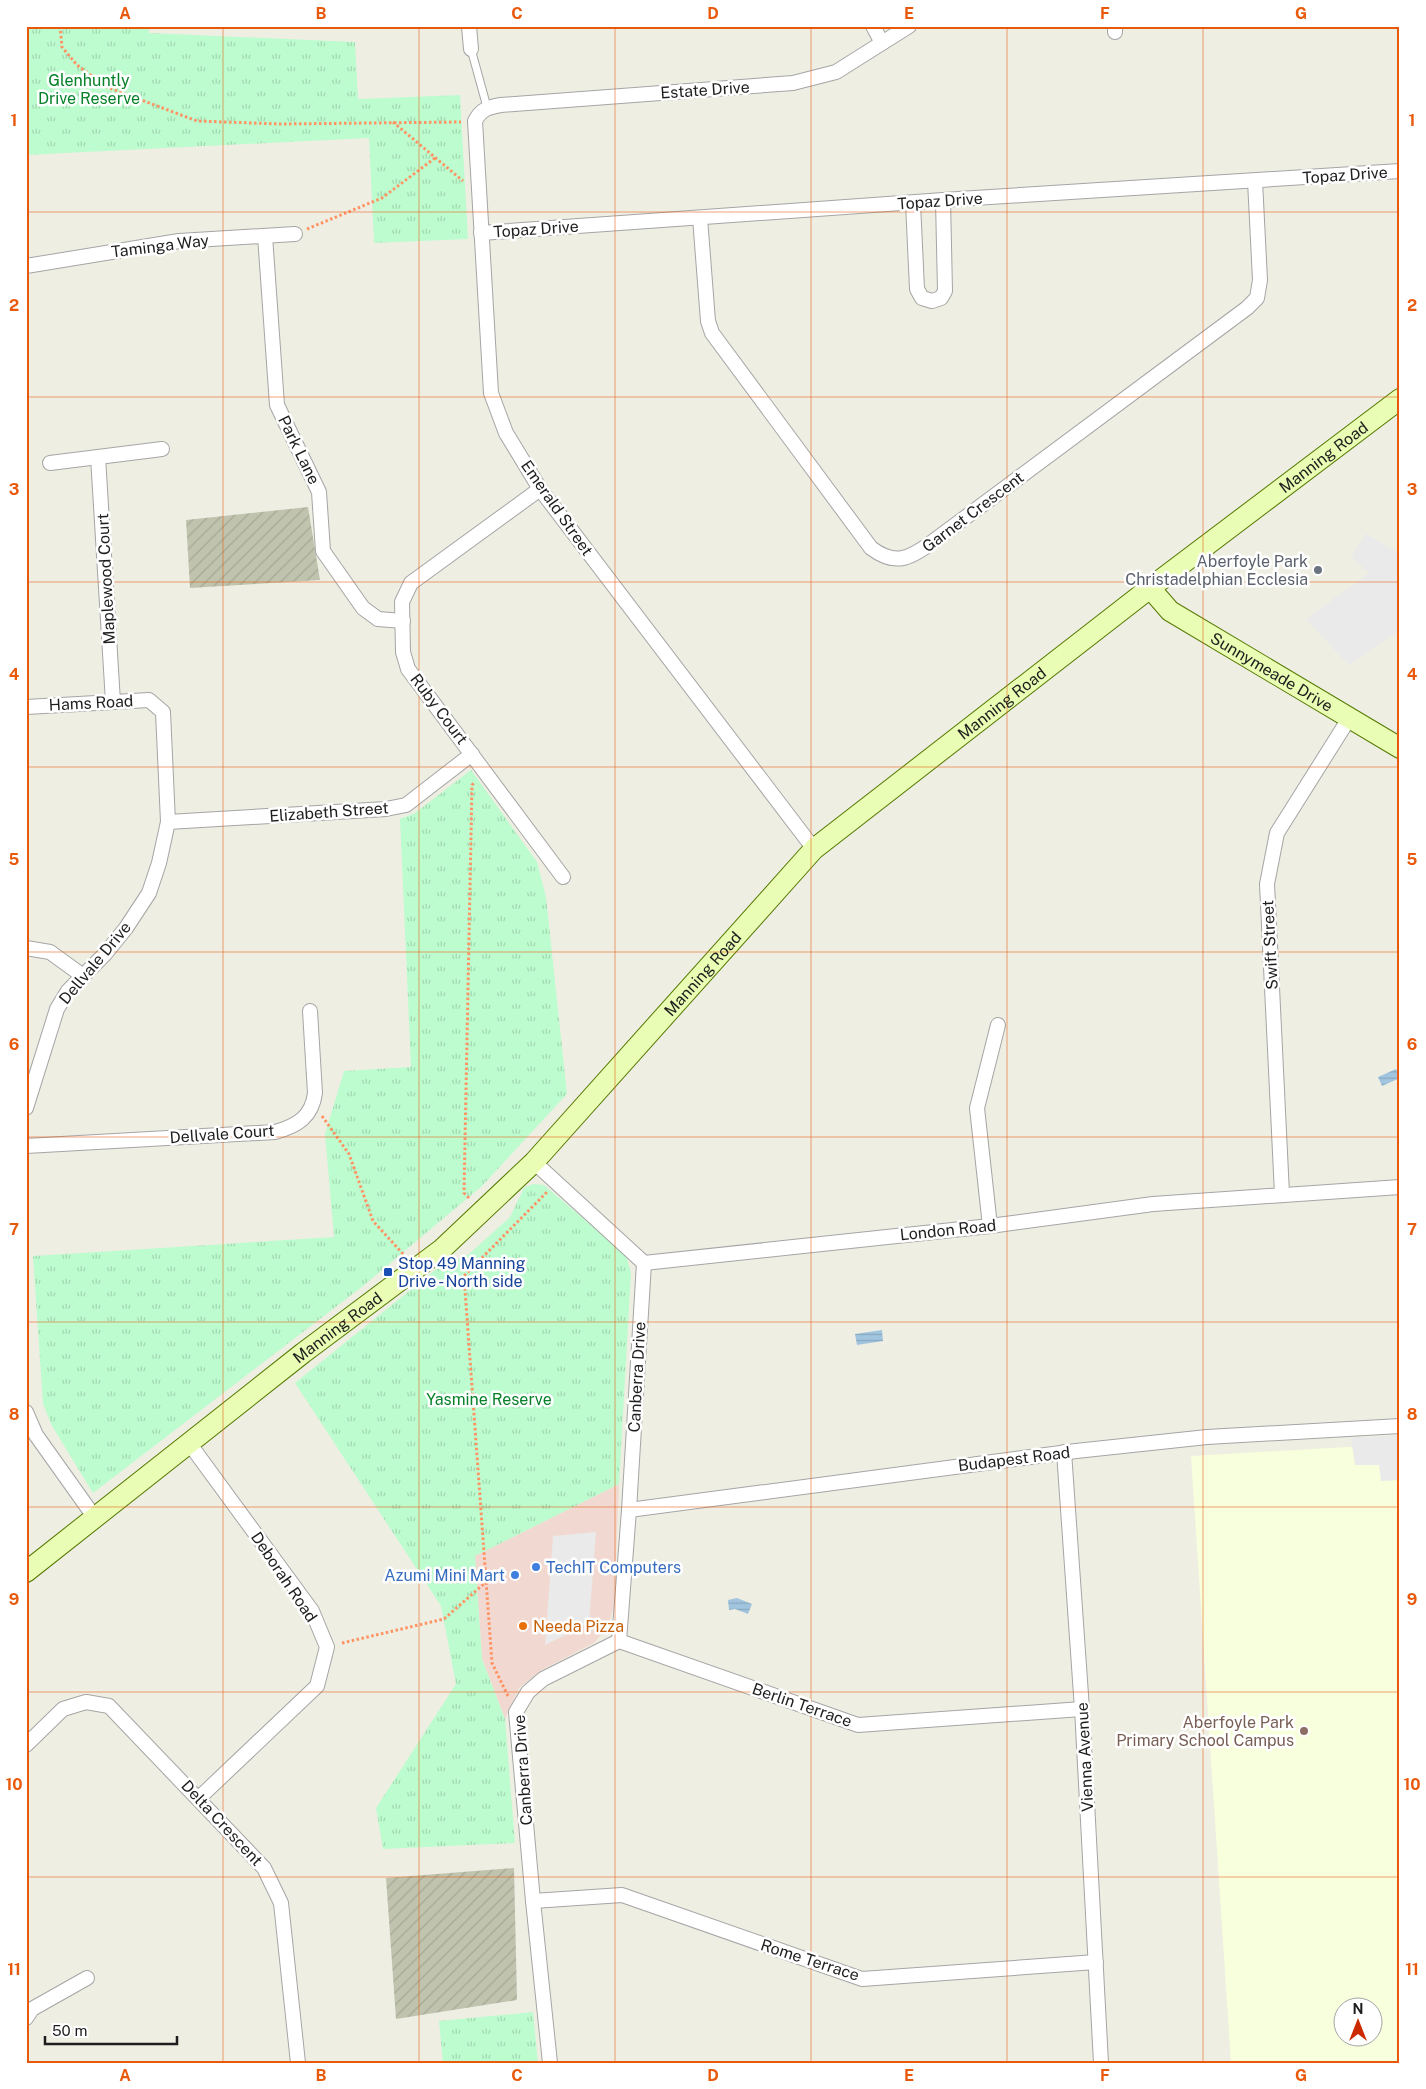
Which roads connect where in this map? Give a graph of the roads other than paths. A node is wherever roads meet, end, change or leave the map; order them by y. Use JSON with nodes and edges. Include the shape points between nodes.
{"nodes":[{"id":1,"x":470,"y":26,"type":"edge"},
{"id":2,"x":873,"y":26,"type":"edge"},
{"id":3,"x":910,"y":26,"type":"edge"},
{"id":4,"x":882,"y":43,"type":"junction"},
{"id":5,"x":471,"y":49,"type":"joint"},
{"id":6,"x":487,"y":107,"type":"junction"},
{"id":7,"x":1400,"y":171,"type":"edge"},
{"id":8,"x":1255,"y":181,"type":"junction"},
{"id":9,"x":942,"y":200,"type":"junction"},
{"id":10,"x":913,"y":202,"type":"junction"},
{"id":11,"x":700,"y":218,"type":"junction"},
{"id":12,"x":481,"y":233,"type":"junction"},
{"id":13,"x":295,"y":234,"type":"road end"},
{"id":14,"x":265,"y":236,"type":"junction"},
{"id":15,"x":26,"y":266,"type":"edge"},
{"id":16,"x":1400,"y":399,"type":"edge"},
{"id":17,"x":162,"y":449,"type":"dead end"},
{"id":18,"x":98,"y":457,"type":"junction"},
{"id":19,"x":50,"y":462,"type":"dead end"},
{"id":20,"x":540,"y":489,"type":"junction"},
{"id":21,"x":1150,"y":588,"type":"junction"},
{"id":22,"x":403,"y":621,"type":"junction"},
{"id":23,"x":113,"y":702,"type":"junction"},
{"id":24,"x":154,"y":703,"type":"joint"},
{"id":25,"x":26,"y":707,"type":"edge"},
{"id":26,"x":1350,"y":717,"type":"junction"},
{"id":27,"x":1400,"y":748,"type":"edge"},
{"id":28,"x":472,"y":754,"type":"junction"},
{"id":29,"x":168,"y":822,"type":"junction"},
{"id":30,"x":814,"y":849,"type":"junction"},
{"id":31,"x":563,"y":877,"type":"dead end"},
{"id":32,"x":26,"y":948,"type":"edge"},
{"id":33,"x":83,"y":976,"type":"junction"},
{"id":34,"x":310,"y":1011,"type":"dead end"},
{"id":35,"x":998,"y":1025,"type":"dead end"},
{"id":36,"x":26,"y":1108,"type":"edge"},
{"id":37,"x":26,"y":1146,"type":"edge"},
{"id":38,"x":534,"y":1162,"type":"junction"},
{"id":39,"x":1400,"y":1187,"type":"edge"},
{"id":40,"x":1282,"y":1194,"type":"junction"},
{"id":41,"x":990,"y":1226,"type":"junction"},
{"id":42,"x":644,"y":1263,"type":"junction"},
{"id":43,"x":26,"y":1412,"type":"edge"},
{"id":44,"x":1400,"y":1426,"type":"edge"},
{"id":45,"x":189,"y":1443,"type":"junction"},
{"id":46,"x":1064,"y":1452,"type":"junction"},
{"id":47,"x":630,"y":1510,"type":"junction"},
{"id":48,"x":95,"y":1518,"type":"junction"},
{"id":49,"x":26,"y":1572,"type":"edge"},
{"id":50,"x":619,"y":1641,"type":"junction"},
{"id":51,"x":1082,"y":1709,"type":"junction"},
{"id":52,"x":26,"y":1745,"type":"edge"},
{"id":53,"x":200,"y":1798,"type":"junction"},
{"id":54,"x":533,"y":1901,"type":"junction"},
{"id":55,"x":1096,"y":1962,"type":"junction"},
{"id":56,"x":87,"y":1978,"type":"dead end"},
{"id":57,"x":26,"y":2018,"type":"edge"},
{"id":58,"x":298,"y":2063,"type":"edge"},
{"id":59,"x":550,"y":2063,"type":"edge"},
{"id":60,"x":1101,"y":2063,"type":"edge"}],
"edges":[{"from":1,"to":5,"type":"street"},
{"from":2,"to":4,"type":"street"},
{"from":3,"to":4,"type":"street","name":"Estate Drive"},
{"from":4,"to":6,"type":"street","name":"Estate Drive","via":[[836,72],[794,83]]},
{"from":5,"to":6,"type":"lane"},
{"from":6,"to":12,"type":"street","name":"Emerald Street","via":[[475,120],[474,131]]},
{"from":7,"to":8,"type":"street","name":"Topaz Drive"},
{"from":8,"to":9,"type":"street","name":"Topaz Drive"},
{"from":8,"to":11,"type":"street","name":"Garnet Crescent","via":[[1260,280],[1257,298],[917,554],[898,560],[882,556],[871,548],[712,333],[708,321]]},
{"from":9,"to":10,"type":"street","name":"Topaz Drive"},
{"from":9,"to":10,"type":"street","via":[[945,291],[941,298],[932,301],[922,298],[917,289]]},
{"from":10,"to":11,"type":"street","name":"Topaz Drive"},
{"from":11,"to":12,"type":"street","name":"Topaz Drive"},
{"from":12,"to":20,"type":"street","name":"Emerald Street","via":[[491,394],[506,433]]},
{"from":13,"to":14,"type":"street","name":"Taminga Way"},
{"from":14,"to":15,"type":"street","name":"Taminga Way","via":[[179,241]]},
{"from":14,"to":22,"type":"street","name":"Park Lane","via":[[276,405],[319,492],[323,551],[362,608],[378,618]]},
{"from":16,"to":21,"type":"street","name":"Manning Road"},
{"from":17,"to":18,"type":"street"},
{"from":18,"to":19,"type":"street"},
{"from":18,"to":23,"type":"street","name":"Maplewood Court"},
{"from":20,"to":22,"type":"street","name":"Ruby Court","via":[[411,583],[402,602]]},
{"from":20,"to":30,"type":"street","name":"Emerald Street"},
{"from":21,"to":26,"type":"street","name":"Sunnymeade Drive","via":[[1170,611]]},
{"from":21,"to":30,"type":"street","name":"Manning Road"},
{"from":22,"to":28,"type":"street","name":"Ruby Court","via":[[403,652],[408,669]]},
{"from":23,"to":24,"type":"street","name":"Hams Road","via":[[149,700]]},
{"from":23,"to":25,"type":"street","name":"Hams Road"},
{"from":24,"to":29,"type":"street","name":"Dellvale Drive","via":[[163,712]]},
{"from":26,"to":27,"type":"street","name":"Sunnymeade Drive"},
{"from":26,"to":40,"type":"street","name":"Swift Street","via":[[1277,833],[1267,884]]},
{"from":28,"to":29,"type":"street","name":"Elizabeth Street","via":[[406,805],[386,809]]},
{"from":28,"to":31,"type":"street","name":"Ruby Court"},
{"from":29,"to":33,"type":"street","name":"Dellvale Drive","via":[[149,893],[126,928]]},
{"from":30,"to":38,"type":"street","name":"Manning Road"},
{"from":32,"to":33,"type":"street","via":[[50,952]]},
{"from":33,"to":36,"type":"street","name":"Dellvale Drive","via":[[57,1009]]},
{"from":34,"to":37,"type":"street","name":"Dellvale Court","via":[[314,1104],[306,1117],[291,1128],[275,1132]]},
{"from":35,"to":41,"type":"street","via":[[977,1108]]},
{"from":38,"to":42,"type":"street"},
{"from":38,"to":45,"type":"street","name":"Manning Road","via":[[442,1249]]},
{"from":39,"to":40,"type":"street","name":"London Road"},
{"from":40,"to":41,"type":"street","name":"London Road","via":[[1153,1204]]},
{"from":41,"to":42,"type":"street","name":"London Road"},
{"from":42,"to":47,"type":"street","name":"Canberra Drive"},
{"from":43,"to":48,"type":"street","via":[[36,1435]]},
{"from":44,"to":46,"type":"street","name":"Budapest Road","via":[[1207,1436]]},
{"from":45,"to":48,"type":"street","name":"Manning Road"},
{"from":45,"to":53,"type":"street","name":"Deborah Road","via":[[312,1611],[326,1647],[317,1686]]},
{"from":46,"to":47,"type":"street","name":"Budapest Road"},
{"from":46,"to":51,"type":"street","name":"Vienna Avenue"},
{"from":47,"to":50,"type":"street","name":"Canberra Drive"},
{"from":48,"to":49,"type":"street","name":"Manning Road"},
{"from":50,"to":51,"type":"street","name":"Berlin Terrace","via":[[858,1725]]},
{"from":50,"to":54,"type":"street","name":"Canberra Drive","via":[[543,1680],[528,1692],[516,1712]]},
{"from":51,"to":55,"type":"street","name":"Vienna Avenue"},
{"from":52,"to":53,"type":"street","name":"Delta Crescent","via":[[64,1710],[86,1702],[109,1706]]},
{"from":53,"to":58,"type":"street","name":"Delta Crescent","via":[[264,1868],[281,1903]]},
{"from":54,"to":55,"type":"street","name":"Rome Terrace","via":[[622,1895],[862,1979]]},
{"from":54,"to":59,"type":"street","name":"Canberra Drive"},
{"from":55,"to":60,"type":"street","name":"Vienna Avenue"},
{"from":56,"to":57,"type":"street","via":[[32,2009]]}]}
